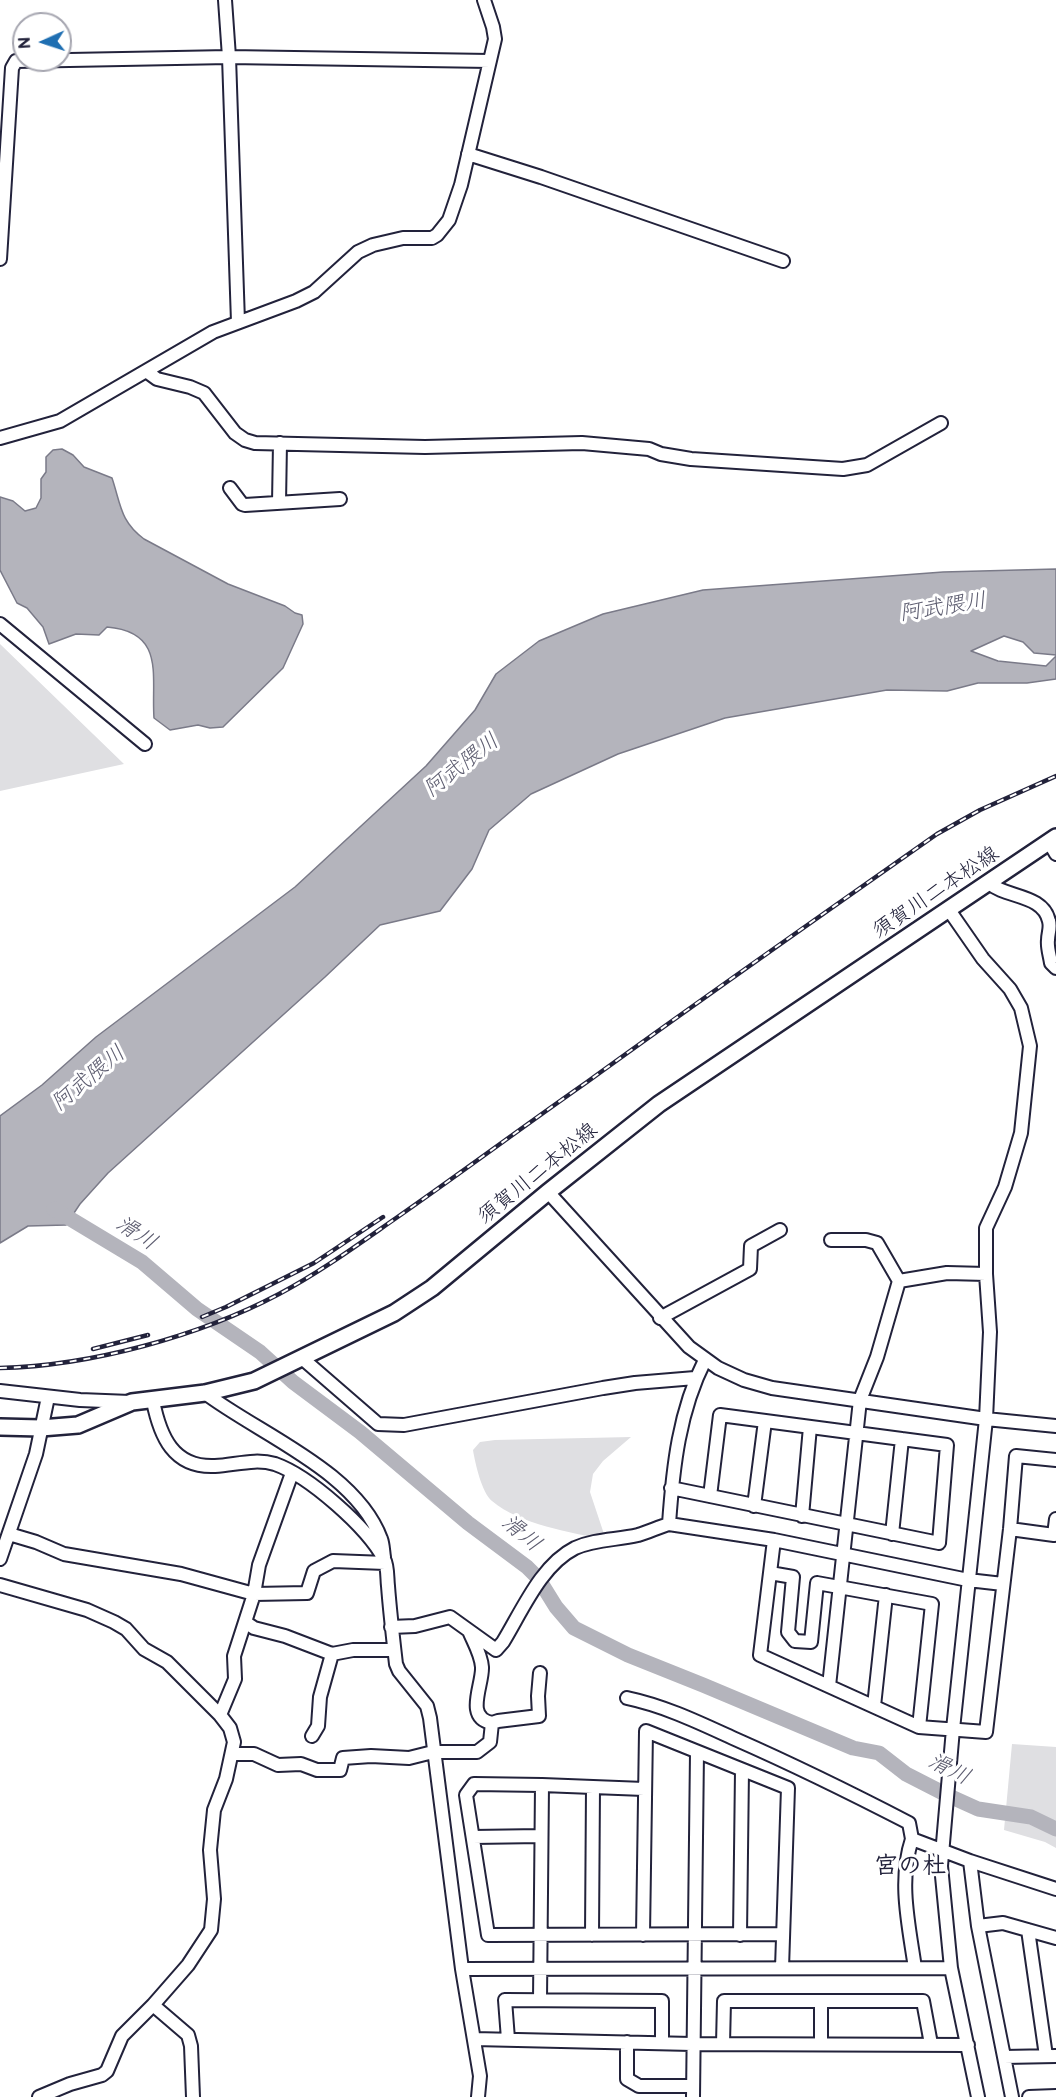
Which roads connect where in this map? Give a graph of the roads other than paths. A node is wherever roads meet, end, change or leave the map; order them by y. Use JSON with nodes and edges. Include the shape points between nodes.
{"nodes":[{"id":1,"x":225,"y":0,"type":"edge"},
{"id":2,"x":484,"y":0,"type":"edge"},
{"id":3,"x":229,"y":57,"type":"junction"},
{"id":4,"x":490,"y":61,"type":"junction"},
{"id":5,"x":468,"y":154,"type":"junction"},
{"id":6,"x":0,"y":259,"type":"edge"},
{"id":7,"x":783,"y":261,"type":"dead end"},
{"id":8,"x":238,"y":322,"type":"junction"},
{"id":9,"x":146,"y":370,"type":"junction"},
{"id":10,"x":940,"y":423,"type":"dead end"},
{"id":11,"x":0,"y":438,"type":"edge"},
{"id":12,"x":280,"y":443,"type":"junction"},
{"id":13,"x":230,"y":488,"type":"dead end"},
{"id":14,"x":340,"y":499,"type":"dead end"},
{"id":15,"x":279,"y":503,"type":"junction"},
{"id":16,"x":0,"y":624,"type":"edge"},
{"id":17,"x":146,"y":744,"type":"dead end"},
{"id":18,"x":1054,"y":844,"type":"edge"},
{"id":19,"x":988,"y":883,"type":"junction"},
{"id":20,"x":949,"y":910,"type":"junction"},
{"id":21,"x":1056,"y":968,"type":"edge"},
{"id":22,"x":548,"y":1192,"type":"junction"},
{"id":23,"x":780,"y":1230,"type":"dead end"},
{"id":24,"x":831,"y":1240,"type":"dead end"},
{"id":25,"x":986,"y":1274,"type":"junction"},
{"id":26,"x":899,"y":1281,"type":"junction"},
{"id":27,"x":660,"y":1318,"type":"junction"},
{"id":28,"x":301,"y":1360,"type":"junction"},
{"id":29,"x":705,"y":1360,"type":"junction"},
{"id":30,"x":695,"y":1378,"type":"junction"},
{"id":31,"x":0,"y":1391,"type":"edge"},
{"id":32,"x":205,"y":1393,"type":"junction"},
{"id":33,"x":48,"y":1397,"type":"junction"},
{"id":34,"x":860,"y":1400,"type":"junction"},
{"id":35,"x":153,"y":1401,"type":"junction"},
{"id":36,"x":132,"y":1402,"type":"junction"},
{"id":37,"x":986,"y":1419,"type":"junction"},
{"id":38,"x":765,"y":1421,"type":"junction"},
{"id":39,"x":1056,"y":1426,"type":"edge"},
{"id":40,"x":0,"y":1427,"type":"edge"},
{"id":41,"x":810,"y":1427,"type":"junction"},
{"id":42,"x":41,"y":1428,"type":"junction"},
{"id":43,"x":857,"y":1433,"type":"junction"},
{"id":44,"x":902,"y":1439,"type":"junction"},
{"id":45,"x":1056,"y":1460,"type":"edge"},
{"id":46,"x":292,"y":1473,"type":"junction"},
{"id":47,"x":671,"y":1488,"type":"junction"},
{"id":48,"x":710,"y":1496,"type":"junction"},
{"id":49,"x":754,"y":1506,"type":"junction"},
{"id":50,"x":802,"y":1516,"type":"junction"},
{"id":51,"x":1056,"y":1519,"type":"edge"},
{"id":52,"x":669,"y":1524,"type":"junction"},
{"id":53,"x":848,"y":1525,"type":"junction"},
{"id":54,"x":1010,"y":1529,"type":"junction"},
{"id":55,"x":9,"y":1534,"type":"junction"},
{"id":56,"x":892,"y":1534,"type":"junction"},
{"id":57,"x":774,"y":1540,"type":"junction"},
{"id":58,"x":844,"y":1556,"type":"junction"},
{"id":59,"x":0,"y":1559,"type":"edge"},
{"id":60,"x":385,"y":1562,"type":"junction"},
{"id":61,"x":770,"y":1573,"type":"junction"},
{"id":62,"x":968,"y":1580,"type":"junction"},
{"id":63,"x":1003,"y":1584,"type":"junction"},
{"id":64,"x":0,"y":1585,"type":"edge"},
{"id":65,"x":841,"y":1586,"type":"junction"},
{"id":66,"x":254,"y":1594,"type":"junction"},
{"id":67,"x":886,"y":1595,"type":"junction"},
{"id":68,"x":246,"y":1622,"type":"junction"},
{"id":69,"x":391,"y":1627,"type":"junction"},
{"id":70,"x":469,"y":1631,"type":"junction"},
{"id":71,"x":394,"y":1650,"type":"junction"},
{"id":72,"x":332,"y":1654,"type":"junction"},
{"id":73,"x":540,"y":1673,"type":"dead end"},
{"id":74,"x":830,"y":1686,"type":"junction"},
{"id":75,"x":627,"y":1698,"type":"dead end"},
{"id":76,"x":874,"y":1706,"type":"junction"},
{"id":77,"x":220,"y":1715,"type":"junction"},
{"id":78,"x":492,"y":1723,"type":"junction"},
{"id":79,"x":919,"y":1727,"type":"junction"},
{"id":80,"x":953,"y":1729,"type":"junction"},
{"id":81,"x":312,"y":1736,"type":"dead end"},
{"id":82,"x":433,"y":1752,"type":"junction"},
{"id":83,"x":697,"y":1752,"type":"junction"},
{"id":84,"x":233,"y":1754,"type":"junction"},
{"id":85,"x":742,"y":1770,"type":"junction"},
{"id":86,"x":542,"y":1785,"type":"junction"},
{"id":87,"x":593,"y":1787,"type":"junction"},
{"id":88,"x":644,"y":1790,"type":"junction"},
{"id":89,"x":542,"y":1836,"type":"junction"},
{"id":90,"x":473,"y":1837,"type":"junction"},
{"id":91,"x":912,"y":1839,"type":"junction"},
{"id":92,"x":942,"y":1850,"type":"junction"},
{"id":93,"x":970,"y":1861,"type":"junction"},
{"id":94,"x":1056,"y":1889,"type":"edge"},
{"id":95,"x":978,"y":1926,"type":"junction"},
{"id":96,"x":1028,"y":1930,"type":"junction"},
{"id":97,"x":541,"y":1934,"type":"junction"},
{"id":98,"x":783,"y":1934,"type":"junction"},
{"id":99,"x":592,"y":1935,"type":"junction"},
{"id":100,"x":643,"y":1935,"type":"junction"},
{"id":101,"x":740,"y":1935,"type":"junction"},
{"id":102,"x":694,"y":1936,"type":"junction"},
{"id":103,"x":1056,"y":1938,"type":"edge"},
{"id":104,"x":541,"y":1968,"type":"junction"},
{"id":105,"x":695,"y":1968,"type":"junction"},
{"id":106,"x":782,"y":1968,"type":"junction"},
{"id":107,"x":915,"y":1968,"type":"junction"},
{"id":108,"x":951,"y":1968,"type":"junction"},
{"id":109,"x":462,"y":1969,"type":"junction"},
{"id":110,"x":540,"y":2000,"type":"junction"},
{"id":111,"x":821,"y":2001,"type":"junction"},
{"id":112,"x":153,"y":2005,"type":"junction"},
{"id":113,"x":474,"y":2039,"type":"junction"},
{"id":114,"x":508,"y":2039,"type":"junction"},
{"id":115,"x":627,"y":2042,"type":"junction"},
{"id":116,"x":662,"y":2043,"type":"junction"},
{"id":117,"x":692,"y":2044,"type":"junction"},
{"id":118,"x":723,"y":2044,"type":"junction"},
{"id":119,"x":821,"y":2044,"type":"junction"},
{"id":120,"x":931,"y":2044,"type":"junction"},
{"id":121,"x":968,"y":2045,"type":"junction"},
{"id":122,"x":1051,"y":2056,"type":"edge"},
{"id":123,"x":1004,"y":2057,"type":"junction"},
{"id":124,"x":693,"y":2092,"type":"edge"},
{"id":125,"x":1056,"y":2096,"type":"edge"},
{"id":126,"x":39,"y":2097,"type":"edge"},
{"id":127,"x":193,"y":2097,"type":"edge"},
{"id":128,"x":478,"y":2097,"type":"edge"},
{"id":129,"x":978,"y":2097,"type":"edge"},
{"id":130,"x":1012,"y":2097,"type":"edge"},
{"id":131,"x":1029,"y":2097,"type":"edge"}],
"edges":[{"from":1,"to":3,"type":"street"},
{"from":2,"to":4,"type":"street","via":[[495,39]]},
{"from":3,"to":4,"type":"street"},
{"from":3,"to":6,"type":"street","via":[[16,61],[12,68]]},
{"from":3,"to":8,"type":"street"},
{"from":4,"to":5,"type":"street"},
{"from":5,"to":7,"type":"street"},
{"from":5,"to":8,"type":"street","via":[[449,220],[437,235],[373,245],[358,252],[314,292]]},
{"from":8,"to":9,"type":"street"},
{"from":9,"to":11,"type":"street","via":[[60,422]]},
{"from":9,"to":12,"type":"street","via":[[157,380],[204,393],[234,433],[245,440]]},
{"from":10,"to":12,"type":"street","via":[[867,465],[843,470],[692,459],[649,449],[582,443],[425,447]]},
{"from":12,"to":15,"type":"street"},
{"from":13,"to":15,"type":"street","via":[[242,504]]},
{"from":14,"to":15,"type":"street"},
{"from":16,"to":17,"type":"street"},
{"from":18,"to":19,"type":"main road","name":"須賀川二本松線"},
{"from":19,"to":20,"type":"main road","name":"須賀川二本松線"},
{"from":19,"to":21,"type":"street","via":[[997,890],[1034,901],[1048,917],[1047,941],[1051,963]]},
{"from":20,"to":22,"type":"main road","name":"須賀川二本松線","via":[[659,1104]]},
{"from":20,"to":25,"type":"street","via":[[983,959],[1010,989],[1021,1008],[1030,1046],[1021,1133],[1005,1187],[986,1228]]},
{"from":22,"to":27,"type":"street"},
{"from":22,"to":28,"type":"main road","name":"須賀川二本松線","via":[[432,1288],[394,1313]]},
{"from":23,"to":27,"type":"street","via":[[751,1246],[750,1269]]},
{"from":24,"to":26,"type":"street","via":[[877,1243]]},
{"from":25,"to":26,"type":"street","via":[[947,1273]]},
{"from":25,"to":37,"type":"street","via":[[990,1332]]},
{"from":26,"to":34,"type":"street"},
{"from":27,"to":29,"type":"street"},
{"from":28,"to":30,"type":"street","via":[[378,1424],[387,1425],[614,1386]]},
{"from":28,"to":32,"type":"main road","name":"須賀川二本松線","via":[[263,1378]]},
{"from":29,"to":30,"type":"street"},
{"from":29,"to":34,"type":"street","via":[[744,1380],[772,1388]]},
{"from":30,"to":47,"type":"street","via":[[682,1417]]},
{"from":31,"to":33,"type":"street"},
{"from":32,"to":35,"type":"main road","name":"須賀川二本松線"},
{"from":32,"to":60,"type":"street","via":[[293,1448],[359,1502],[382,1539]]},
{"from":33,"to":36,"type":"street"},
{"from":33,"to":42,"type":"street"},
{"from":34,"to":37,"type":"street"},
{"from":34,"to":43,"type":"street"},
{"from":35,"to":36,"type":"main road","name":"須賀川二本松線"},
{"from":35,"to":46,"type":"street","via":[[161,1434],[183,1459],[215,1466],[263,1462]]},
{"from":36,"to":42,"type":"main road","name":"須賀川二本松線","via":[[78,1425]]},
{"from":37,"to":39,"type":"street"},
{"from":37,"to":62,"type":"street"},
{"from":38,"to":41,"type":"street"},
{"from":38,"to":48,"type":"street","via":[[720,1416]]},
{"from":38,"to":49,"type":"street"},
{"from":40,"to":42,"type":"main road","name":"須賀川二本松線"},
{"from":41,"to":43,"type":"street"},
{"from":41,"to":50,"type":"street"},
{"from":42,"to":55,"type":"street"},
{"from":43,"to":44,"type":"street"},
{"from":43,"to":53,"type":"street"},
{"from":44,"to":56,"type":"street"},
{"from":44,"to":56,"type":"street","via":[[947,1445],[939,1543]]},
{"from":45,"to":54,"type":"street","via":[[1016,1456]]},
{"from":46,"to":60,"type":"street","via":[[320,1489],[337,1505],[362,1530]]},
{"from":46,"to":66,"type":"street","via":[[259,1565]]},
{"from":47,"to":48,"type":"street"},
{"from":47,"to":52,"type":"street"},
{"from":48,"to":49,"type":"street"},
{"from":49,"to":50,"type":"street"},
{"from":50,"to":53,"type":"street"},
{"from":51,"to":54,"type":"street","via":[[1054,1535]]},
{"from":52,"to":57,"type":"street"},
{"from":52,"to":70,"type":"street","via":[[597,1541],[560,1558],[543,1576],[496,1650]]},
{"from":53,"to":56,"type":"street"},
{"from":53,"to":58,"type":"street"},
{"from":54,"to":63,"type":"street"},
{"from":55,"to":59,"type":"street"},
{"from":55,"to":66,"type":"street","via":[[63,1554],[181,1574]]},
{"from":57,"to":58,"type":"street"},
{"from":57,"to":61,"type":"street"},
{"from":58,"to":62,"type":"street"},
{"from":58,"to":65,"type":"street"},
{"from":60,"to":66,"type":"street","via":[[333,1561],[314,1571],[307,1593]]},
{"from":60,"to":69,"type":"street"},
{"from":61,"to":65,"type":"street","via":[[793,1577],[788,1632],[795,1641],[811,1642],[817,1583]]},
{"from":61,"to":74,"type":"street","via":[[760,1655]]},
{"from":62,"to":63,"type":"street"},
{"from":62,"to":80,"type":"street"},
{"from":63,"to":80,"type":"street","via":[[986,1732]]},
{"from":64,"to":77,"type":"street","via":[[87,1611],[126,1629],[144,1649],[167,1662]]},
{"from":65,"to":67,"type":"street"},
{"from":65,"to":74,"type":"street"},
{"from":66,"to":68,"type":"street"},
{"from":67,"to":76,"type":"street"},
{"from":67,"to":79,"type":"street","via":[[932,1604]]},
{"from":68,"to":72,"type":"street"},
{"from":68,"to":77,"type":"street","via":[[234,1656],[236,1679]]},
{"from":69,"to":70,"type":"street","via":[[415,1626],[450,1617]]},
{"from":69,"to":71,"type":"street"},
{"from":70,"to":78,"type":"street","via":[[482,1669],[478,1716]]},
{"from":71,"to":72,"type":"street"},
{"from":71,"to":82,"type":"street","via":[[399,1671],[427,1706]]},
{"from":72,"to":81,"type":"street","via":[[320,1697],[318,1726]]},
{"from":73,"to":78,"type":"street","via":[[539,1716]]},
{"from":74,"to":76,"type":"street"},
{"from":75,"to":91,"type":"street","via":[[700,1723],[835,1784],[909,1823]]},
{"from":76,"to":79,"type":"street"},
{"from":77,"to":84,"type":"street","via":[[230,1728]]},
{"from":78,"to":82,"type":"street","via":[[490,1742],[477,1752]]},
{"from":79,"to":80,"type":"street"},
{"from":80,"to":92,"type":"street"},
{"from":82,"to":84,"type":"street","via":[[409,1758],[343,1758],[340,1770],[318,1770],[301,1764],[278,1766],[254,1754]]},
{"from":82,"to":109,"type":"street"},
{"from":83,"to":85,"type":"street"},
{"from":83,"to":88,"type":"street","via":[[646,1731]]},
{"from":83,"to":102,"type":"street"},
{"from":84,"to":112,"type":"street","via":[[214,1810],[211,1930],[188,1965]]},
{"from":85,"to":98,"type":"street","via":[[788,1788]]},
{"from":85,"to":101,"type":"street"},
{"from":86,"to":87,"type":"street"},
{"from":86,"to":89,"type":"street"},
{"from":86,"to":90,"type":"street","via":[[474,1784],[466,1795]]},
{"from":87,"to":88,"type":"street"},
{"from":87,"to":99,"type":"street"},
{"from":88,"to":100,"type":"street"},
{"from":89,"to":90,"type":"street"},
{"from":89,"to":97,"type":"street"},
{"from":90,"to":97,"type":"street","via":[[488,1935]]},
{"from":91,"to":92,"type":"street"},
{"from":91,"to":107,"type":"street","via":[[906,1870],[906,1904]]},
{"from":92,"to":93,"type":"street"},
{"from":92,"to":108,"type":"street","via":[[942,1890]]},
{"from":93,"to":94,"type":"street"},
{"from":93,"to":95,"type":"street"},
{"from":95,"to":96,"type":"street","via":[[1003,1923]]},
{"from":95,"to":123,"type":"street"},
{"from":96,"to":103,"type":"street"},
{"from":96,"to":122,"type":"street"},
{"from":97,"to":99,"type":"street"},
{"from":97,"to":104,"type":"street"},
{"from":98,"to":101,"type":"street"},
{"from":98,"to":106,"type":"street"},
{"from":99,"to":100,"type":"street"},
{"from":100,"to":102,"type":"street"},
{"from":101,"to":102,"type":"street"},
{"from":102,"to":105,"type":"street"},
{"from":104,"to":105,"type":"street"},
{"from":104,"to":109,"type":"street"},
{"from":104,"to":110,"type":"street"},
{"from":105,"to":106,"type":"street"},
{"from":105,"to":117,"type":"street"},
{"from":106,"to":107,"type":"street"},
{"from":107,"to":108,"type":"street"},
{"from":108,"to":121,"type":"street"},
{"from":109,"to":113,"type":"street"},
{"from":110,"to":114,"type":"street","via":[[505,2000]]},
{"from":110,"to":116,"type":"street","via":[[662,2001]]},
{"from":111,"to":118,"type":"street","via":[[724,2001]]},
{"from":111,"to":119,"type":"street"},
{"from":111,"to":120,"type":"street","via":[[923,2001]]},
{"from":112,"to":126,"type":"street","via":[[122,2036],[107,2071]]},
{"from":112,"to":127,"type":"street","via":[[188,2035]]},
{"from":113,"to":114,"type":"street"},
{"from":113,"to":128,"type":"street","via":[[480,2076]]},
{"from":114,"to":115,"type":"street"},
{"from":115,"to":116,"type":"street"},
{"from":115,"to":124,"type":"street","via":[[627,2079],[639,2086]]},
{"from":116,"to":117,"type":"street"},
{"from":117,"to":118,"type":"street"},
{"from":117,"to":124,"type":"street"},
{"from":118,"to":119,"type":"street"},
{"from":119,"to":120,"type":"street"},
{"from":120,"to":121,"type":"street"},
{"from":121,"to":129,"type":"street"},
{"from":122,"to":123,"type":"street"},
{"from":123,"to":130,"type":"street"},
{"from":125,"to":131,"type":"street"}]}
